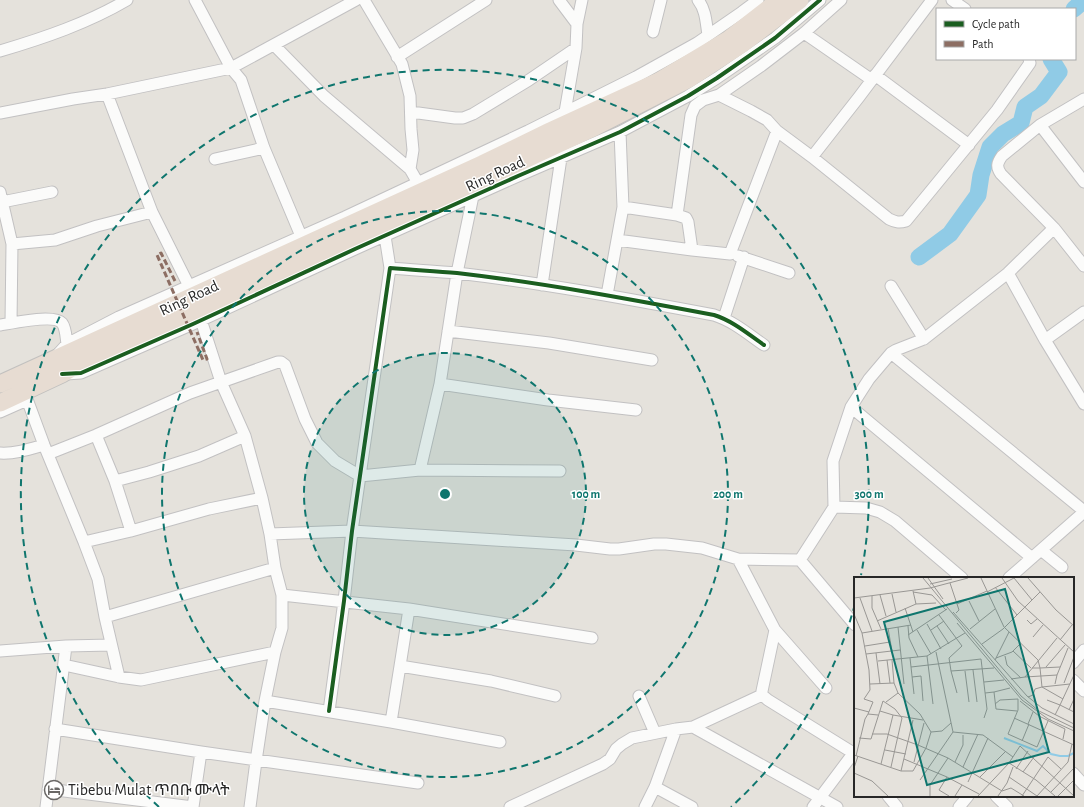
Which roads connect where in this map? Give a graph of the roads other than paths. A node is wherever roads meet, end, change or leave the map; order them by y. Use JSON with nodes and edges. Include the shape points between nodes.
{"nodes":[{"id":1,"x":127,"y":0,"type":"edge"},
{"id":2,"x":195,"y":0,"type":"edge"},
{"id":3,"x":356,"y":0,"type":"edge"},
{"id":4,"x":364,"y":0,"type":"edge"},
{"id":5,"x":486,"y":0,"type":"edge"},
{"id":6,"x":559,"y":0,"type":"edge"},
{"id":7,"x":582,"y":0,"type":"edge"},
{"id":8,"x":661,"y":0,"type":"edge"},
{"id":9,"x":698,"y":0,"type":"edge"},
{"id":10,"x":758,"y":0,"type":"edge"},
{"id":11,"x":778,"y":0,"type":"edge"},
{"id":12,"x":800,"y":0,"type":"edge"},
{"id":13,"x":820,"y":0,"type":"edge"},
{"id":14,"x":841,"y":0,"type":"edge"},
{"id":15,"x":932,"y":0,"type":"edge"},
{"id":16,"x":952,"y":0,"type":"edge"},
{"id":17,"x":964,"y":8,"type":"edge"},
{"id":18,"x":577,"y":24,"type":"junction"},
{"id":19,"x":653,"y":32,"type":"dead end"},
{"id":20,"x":804,"y":33,"type":"junction"},
{"id":21,"x":708,"y":36,"type":"junction"},
{"id":22,"x":274,"y":45,"type":"junction"},
{"id":23,"x":576,"y":48,"type":"junction"},
{"id":24,"x":0,"y":51,"type":"edge"},
{"id":25,"x":397,"y":57,"type":"junction"},
{"id":26,"x":1029,"y":60,"type":"edge"},
{"id":27,"x":231,"y":68,"type":"junction"},
{"id":28,"x":874,"y":77,"type":"junction"},
{"id":29,"x":108,"y":94,"type":"junction"},
{"id":30,"x":718,"y":94,"type":"junction"},
{"id":31,"x":1084,"y":99,"type":"edge"},
{"id":32,"x":411,"y":112,"type":"junction"},
{"id":33,"x":565,"y":112,"type":"junction"},
{"id":34,"x":0,"y":113,"type":"edge"},
{"id":35,"x":1040,"y":125,"type":"junction"},
{"id":36,"x":776,"y":131,"type":"junction"},
{"id":37,"x":620,"y":132,"type":"junction"},
{"id":38,"x":969,"y":145,"type":"junction"},
{"id":39,"x":264,"y":148,"type":"junction"},
{"id":40,"x":812,"y":157,"type":"junction"},
{"id":41,"x":561,"y":158,"type":"junction"},
{"id":42,"x":216,"y":159,"type":"dead end"},
{"id":43,"x":410,"y":169,"type":"junction"},
{"id":44,"x":418,"y":182,"type":"junction"},
{"id":45,"x":1084,"y":182,"type":"edge"},
{"id":46,"x":52,"y":192,"type":"dead end"},
{"id":47,"x":473,"y":196,"type":"junction"},
{"id":48,"x":1,"y":197,"type":"edge"},
{"id":49,"x":623,"y":207,"type":"junction"},
{"id":50,"x":152,"y":212,"type":"junction"},
{"id":51,"x":677,"y":215,"type":"junction"},
{"id":52,"x":1054,"y":228,"type":"junction"},
{"id":53,"x":301,"y":236,"type":"junction"},
{"id":54,"x":384,"y":236,"type":"junction"},
{"id":55,"x":617,"y":240,"type":"junction"},
{"id":56,"x":12,"y":244,"type":"junction"},
{"id":57,"x":692,"y":250,"type":"junction"},
{"id":58,"x":730,"y":254,"type":"junction"},
{"id":59,"x":744,"y":257,"type":"junction"},
{"id":60,"x":1084,"y":266,"type":"edge"},
{"id":61,"x":390,"y":268,"type":"junction"},
{"id":62,"x":457,"y":273,"type":"junction"},
{"id":63,"x":789,"y":273,"type":"dead end"},
{"id":64,"x":1008,"y":273,"type":"junction"},
{"id":65,"x":542,"y":285,"type":"junction"},
{"id":66,"x":189,"y":286,"type":"junction"},
{"id":67,"x":891,"y":286,"type":"dead end"},
{"id":68,"x":607,"y":295,"type":"junction"},
{"id":69,"x":1084,"y":312,"type":"edge"},
{"id":70,"x":724,"y":318,"type":"junction"},
{"id":71,"x":201,"y":320,"type":"junction"},
{"id":72,"x":6,"y":324,"type":"edge"},
{"id":73,"x":448,"y":331,"type":"junction"},
{"id":74,"x":924,"y":339,"type":"junction"},
{"id":75,"x":1045,"y":340,"type":"junction"},
{"id":76,"x":67,"y":344,"type":"junction"},
{"id":77,"x":764,"y":345,"type":"dead end"},
{"id":78,"x":891,"y":353,"type":"junction"},
{"id":79,"x":652,"y":360,"type":"dead end"},
{"id":80,"x":51,"y":361,"type":"junction"},
{"id":81,"x":62,"y":374,"type":"junction"},
{"id":82,"x":221,"y":382,"type":"junction"},
{"id":83,"x":0,"y":384,"type":"edge"},
{"id":84,"x":440,"y":384,"type":"junction"},
{"id":85,"x":25,"y":396,"type":"junction"},
{"id":86,"x":0,"y":403,"type":"edge"},
{"id":87,"x":1084,"y":404,"type":"edge"},
{"id":88,"x":851,"y":407,"type":"junction"},
{"id":89,"x":636,"y":410,"type":"dead end"},
{"id":90,"x":0,"y":412,"type":"edge"},
{"id":91,"x":96,"y":436,"type":"junction"},
{"id":92,"x":245,"y":436,"type":"junction"},
{"id":93,"x":46,"y":450,"type":"junction"},
{"id":94,"x":0,"y":453,"type":"edge"},
{"id":95,"x":420,"y":470,"type":"junction"},
{"id":96,"x":560,"y":471,"type":"dead end"},
{"id":97,"x":360,"y":476,"type":"junction"},
{"id":98,"x":115,"y":481,"type":"junction"},
{"id":99,"x":262,"y":498,"type":"junction"},
{"id":100,"x":834,"y":506,"type":"junction"},
{"id":101,"x":1084,"y":511,"type":"edge"},
{"id":102,"x":131,"y":531,"type":"junction"},
{"id":103,"x":352,"y":531,"type":"junction"},
{"id":104,"x":270,"y":534,"type":"junction"},
{"id":105,"x":84,"y":542,"type":"junction"},
{"id":106,"x":1041,"y":550,"type":"junction"},
{"id":107,"x":1032,"y":558,"type":"junction"},
{"id":108,"x":738,"y":559,"type":"junction"},
{"id":109,"x":800,"y":560,"type":"junction"},
{"id":110,"x":1062,"y":567,"type":"dead end"},
{"id":111,"x":275,"y":568,"type":"junction"},
{"id":112,"x":961,"y":577,"type":"edge"},
{"id":113,"x":1010,"y":577,"type":"edge"},
{"id":114,"x":282,"y":595,"type":"junction"},
{"id":115,"x":344,"y":601,"type":"junction"},
{"id":116,"x":409,"y":609,"type":"junction"},
{"id":117,"x":105,"y":617,"type":"junction"},
{"id":118,"x":854,"y":624,"type":"edge"},
{"id":119,"x":775,"y":630,"type":"junction"},
{"id":120,"x":592,"y":638,"type":"dead end"},
{"id":121,"x":111,"y":645,"type":"junction"},
{"id":122,"x":66,"y":646,"type":"junction"},
{"id":123,"x":1084,"y":650,"type":"edge"},
{"id":124,"x":0,"y":651,"type":"edge"},
{"id":125,"x":275,"y":652,"type":"junction"},
{"id":126,"x":1074,"y":662,"type":"edge"},
{"id":127,"x":64,"y":665,"type":"junction"},
{"id":128,"x":400,"y":666,"type":"junction"},
{"id":129,"x":119,"y":677,"type":"junction"},
{"id":130,"x":1074,"y":681,"type":"edge"},
{"id":131,"x":826,"y":688,"type":"dead end"},
{"id":132,"x":1084,"y":691,"type":"edge"},
{"id":133,"x":762,"y":695,"type":"junction"},
{"id":134,"x":555,"y":696,"type":"dead end"},
{"id":135,"x":639,"y":696,"type":"dead end"},
{"id":136,"x":265,"y":701,"type":"junction"},
{"id":137,"x":329,"y":711,"type":"junction"},
{"id":138,"x":391,"y":722,"type":"junction"},
{"id":139,"x":693,"y":727,"type":"junction"},
{"id":140,"x":56,"y":729,"type":"junction"},
{"id":141,"x":676,"y":729,"type":"junction"},
{"id":142,"x":655,"y":733,"type":"junction"},
{"id":143,"x":500,"y":742,"type":"dead end"},
{"id":144,"x":854,"y":751,"type":"edge"},
{"id":145,"x":200,"y":752,"type":"junction"},
{"id":146,"x":854,"y":753,"type":"edge"},
{"id":147,"x":256,"y":761,"type":"junction"},
{"id":148,"x":1074,"y":774,"type":"edge"},
{"id":149,"x":418,"y":783,"type":"dead end"},
{"id":150,"x":1084,"y":785,"type":"edge"},
{"id":151,"x":655,"y":788,"type":"junction"},
{"id":152,"x":48,"y":789,"type":"junction"},
{"id":153,"x":820,"y":797,"type":"junction"},
{"id":154,"x":889,"y":797,"type":"edge"},
{"id":155,"x":967,"y":797,"type":"edge"},
{"id":156,"x":997,"y":797,"type":"edge"},
{"id":157,"x":138,"y":803,"type":"edge"},
{"id":158,"x":46,"y":807,"type":"edge"},
{"id":159,"x":193,"y":807,"type":"edge"},
{"id":160,"x":250,"y":807,"type":"edge"},
{"id":161,"x":510,"y":807,"type":"edge"},
{"id":162,"x":645,"y":807,"type":"edge"},
{"id":163,"x":692,"y":807,"type":"edge"},
{"id":164,"x":813,"y":807,"type":"edge"},
{"id":165,"x":837,"y":807,"type":"edge"},
{"id":166,"x":897,"y":807,"type":"edge"},
{"id":167,"x":959,"y":807,"type":"edge"},
{"id":168,"x":1007,"y":807,"type":"edge"}],
"edges":[{"from":1,"to":24,"type":"street","via":[[70,27]]},
{"from":2,"to":27,"type":"street"},
{"from":3,"to":22,"type":"street"},
{"from":4,"to":25,"type":"street"},
{"from":5,"to":25,"type":"street"},
{"from":6,"to":18,"type":"street"},
{"from":7,"to":18,"type":"street"},
{"from":8,"to":19,"type":"street"},
{"from":9,"to":21,"type":"street","via":[[705,14]]},
{"from":10,"to":21,"type":"street"},
{"from":11,"to":80,"type":"highway","name":"Ring Road","via":[[729,39],[659,81]]},
{"from":12,"to":81,"type":"highway","name":"Ring Road","via":[[741,45],[689,79],[615,117],[353,240],[80,363]]},
{"from":13,"to":37,"type":"street","via":[[775,38],[718,78]]},
{"from":14,"to":20,"type":"street"},
{"from":15,"to":28,"type":"street"},
{"from":16,"to":17,"type":"street"},
{"from":18,"to":23,"type":"street"},
{"from":20,"to":28,"type":"street"},
{"from":20,"to":30,"type":"street","via":[[761,66]]},
{"from":21,"to":33,"type":"street","via":[[636,77]]},
{"from":22,"to":27,"type":"street"},
{"from":22,"to":43,"type":"street","via":[[324,96]]},
{"from":23,"to":32,"type":"street","via":[[529,80],[463,118]]},
{"from":23,"to":33,"type":"street"},
{"from":25,"to":32,"type":"street","via":[[402,64]]},
{"from":26,"to":38,"type":"street","via":[[1030,63],[997,110]]},
{"from":27,"to":29,"type":"street"},
{"from":27,"to":39,"type":"street","via":[[241,80]]},
{"from":28,"to":38,"type":"street"},
{"from":28,"to":40,"type":"street"},
{"from":29,"to":34,"type":"street"},
{"from":29,"to":50,"type":"street"},
{"from":30,"to":36,"type":"street","via":[[767,120]]},
{"from":30,"to":51,"type":"street","via":[[695,106],[691,115]]},
{"from":31,"to":35,"type":"street"},
{"from":32,"to":43,"type":"street","via":[[413,150]]},
{"from":33,"to":44,"type":"street"},
{"from":35,"to":45,"type":"street"},
{"from":35,"to":52,"type":"street","via":[[1002,156],[997,166],[1001,174]]},
{"from":36,"to":40,"type":"street"},
{"from":36,"to":58,"type":"street"},
{"from":37,"to":41,"type":"street"},
{"from":37,"to":49,"type":"street"},
{"from":38,"to":40,"type":"street","via":[[906,221],[900,223],[894,222]]},
{"from":39,"to":42,"type":"street"},
{"from":39,"to":53,"type":"street"},
{"from":41,"to":47,"type":"street"},
{"from":41,"to":65,"type":"street"},
{"from":43,"to":44,"type":"street"},
{"from":44,"to":53,"type":"street"},
{"from":46,"to":48,"type":"street"},
{"from":47,"to":54,"type":"street"},
{"from":47,"to":62,"type":"street"},
{"from":48,"to":56,"type":"street"},
{"from":49,"to":51,"type":"street"},
{"from":49,"to":55,"type":"street"},
{"from":50,"to":56,"type":"street","via":[[55,240]]},
{"from":50,"to":66,"type":"street"},
{"from":51,"to":57,"type":"street","via":[[686,218],[688,222]]},
{"from":52,"to":60,"type":"street"},
{"from":52,"to":64,"type":"street"},
{"from":53,"to":66,"type":"street"},
{"from":54,"to":61,"type":"street"},
{"from":54,"to":71,"type":"street"},
{"from":55,"to":57,"type":"street"},
{"from":55,"to":68,"type":"street"},
{"from":56,"to":72,"type":"street"},
{"from":57,"to":58,"type":"street"},
{"from":58,"to":59,"type":"street"},
{"from":59,"to":63,"type":"street"},
{"from":59,"to":70,"type":"street"},
{"from":61,"to":62,"type":"street"},
{"from":61,"to":97,"type":"street"},
{"from":62,"to":65,"type":"street"},
{"from":62,"to":73,"type":"street"},
{"from":64,"to":74,"type":"street"},
{"from":64,"to":75,"type":"street"},
{"from":65,"to":68,"type":"street"},
{"from":66,"to":76,"type":"street","via":[[119,317]]},
{"from":67,"to":74,"type":"street"},
{"from":68,"to":70,"type":"street"},
{"from":69,"to":75,"type":"street"},
{"from":70,"to":77,"type":"street"},
{"from":71,"to":81,"type":"street","via":[[82,373]]},
{"from":71,"to":82,"type":"street"},
{"from":72,"to":76,"type":"street","via":[[42,319],[57,320],[63,326]]},
{"from":73,"to":79,"type":"street","via":[[549,343]]},
{"from":73,"to":84,"type":"street"},
{"from":74,"to":78,"type":"street"},
{"from":75,"to":87,"type":"street"},
{"from":76,"to":80,"type":"street"},
{"from":78,"to":88,"type":"street","via":[[869,378]]},
{"from":78,"to":101,"type":"street"},
{"from":80,"to":83,"type":"highway","name":"Ring Road"},
{"from":81,"to":85,"type":"highway","name":"Ring Road"},
{"from":82,"to":91,"type":"street","via":[[190,393]]},
{"from":82,"to":92,"type":"street"},
{"from":82,"to":97,"type":"street","via":[[281,362],[285,365],[317,443],[335,462]]},
{"from":84,"to":89,"type":"street"},
{"from":84,"to":95,"type":"street"},
{"from":85,"to":86,"type":"highway","name":"Ring Road"},
{"from":85,"to":90,"type":"street"},
{"from":85,"to":93,"type":"street"},
{"from":88,"to":100,"type":"street","via":[[833,461]]},
{"from":88,"to":107,"type":"street"},
{"from":91,"to":93,"type":"street"},
{"from":91,"to":98,"type":"street"},
{"from":92,"to":98,"type":"street","via":[[199,456]]},
{"from":92,"to":99,"type":"street"},
{"from":93,"to":94,"type":"street"},
{"from":93,"to":105,"type":"street"},
{"from":95,"to":96,"type":"street"},
{"from":95,"to":97,"type":"street"},
{"from":97,"to":103,"type":"street"},
{"from":98,"to":102,"type":"street"},
{"from":99,"to":102,"type":"street","via":[[209,509]]},
{"from":99,"to":104,"type":"street"},
{"from":100,"to":109,"type":"street"},
{"from":100,"to":112,"type":"street","via":[[866,508],[880,512],[895,521]]},
{"from":101,"to":106,"type":"street"},
{"from":102,"to":105,"type":"street"},
{"from":103,"to":104,"type":"street"},
{"from":103,"to":108,"type":"street","via":[[610,549],[666,544],[702,548]]},
{"from":103,"to":115,"type":"street"},
{"from":104,"to":111,"type":"street"},
{"from":105,"to":117,"type":"street","via":[[98,579]]},
{"from":106,"to":107,"type":"street"},
{"from":106,"to":110,"type":"street"},
{"from":107,"to":113,"type":"street"},
{"from":108,"to":109,"type":"street"},
{"from":108,"to":119,"type":"street"},
{"from":109,"to":118,"type":"street"},
{"from":111,"to":114,"type":"street"},
{"from":111,"to":117,"type":"street"},
{"from":114,"to":115,"type":"street"},
{"from":114,"to":125,"type":"street","via":[[282,628]]},
{"from":115,"to":116,"type":"street"},
{"from":115,"to":137,"type":"street"},
{"from":116,"to":120,"type":"street"},
{"from":116,"to":128,"type":"street"},
{"from":117,"to":121,"type":"street"},
{"from":119,"to":131,"type":"street"},
{"from":119,"to":133,"type":"street"},
{"from":121,"to":122,"type":"street"},
{"from":121,"to":129,"type":"street"},
{"from":122,"to":124,"type":"street"},
{"from":122,"to":127,"type":"street"},
{"from":123,"to":126,"type":"street"},
{"from":125,"to":129,"type":"street","via":[[141,680]]},
{"from":125,"to":136,"type":"street"},
{"from":127,"to":129,"type":"street"},
{"from":127,"to":140,"type":"street"},
{"from":128,"to":134,"type":"street","via":[[491,681]]},
{"from":128,"to":138,"type":"street"},
{"from":130,"to":132,"type":"street"},
{"from":133,"to":139,"type":"street"},
{"from":133,"to":144,"type":"street"},
{"from":135,"to":142,"type":"street"},
{"from":136,"to":137,"type":"street"},
{"from":136,"to":147,"type":"street"},
{"from":137,"to":138,"type":"street"},
{"from":138,"to":143,"type":"street"},
{"from":139,"to":141,"type":"street"},
{"from":139,"to":153,"type":"street"},
{"from":140,"to":145,"type":"street"},
{"from":140,"to":152,"type":"street"},
{"from":141,"to":142,"type":"street"},
{"from":141,"to":151,"type":"street"},
{"from":142,"to":161,"type":"street","via":[[632,738],[616,749],[610,759],[603,764]]},
{"from":145,"to":147,"type":"street"},
{"from":145,"to":159,"type":"street"},
{"from":146,"to":153,"type":"street"},
{"from":147,"to":149,"type":"street"},
{"from":147,"to":160,"type":"street"},
{"from":148,"to":150,"type":"street"},
{"from":151,"to":162,"type":"street"},
{"from":151,"to":163,"type":"street"},
{"from":152,"to":157,"type":"street"},
{"from":152,"to":158,"type":"street"},
{"from":153,"to":164,"type":"street"},
{"from":153,"to":165,"type":"street"},
{"from":154,"to":166,"type":"street"},
{"from":155,"to":167,"type":"street"},
{"from":156,"to":168,"type":"street"},
{"from":157,"to":159,"type":"street"}]}
